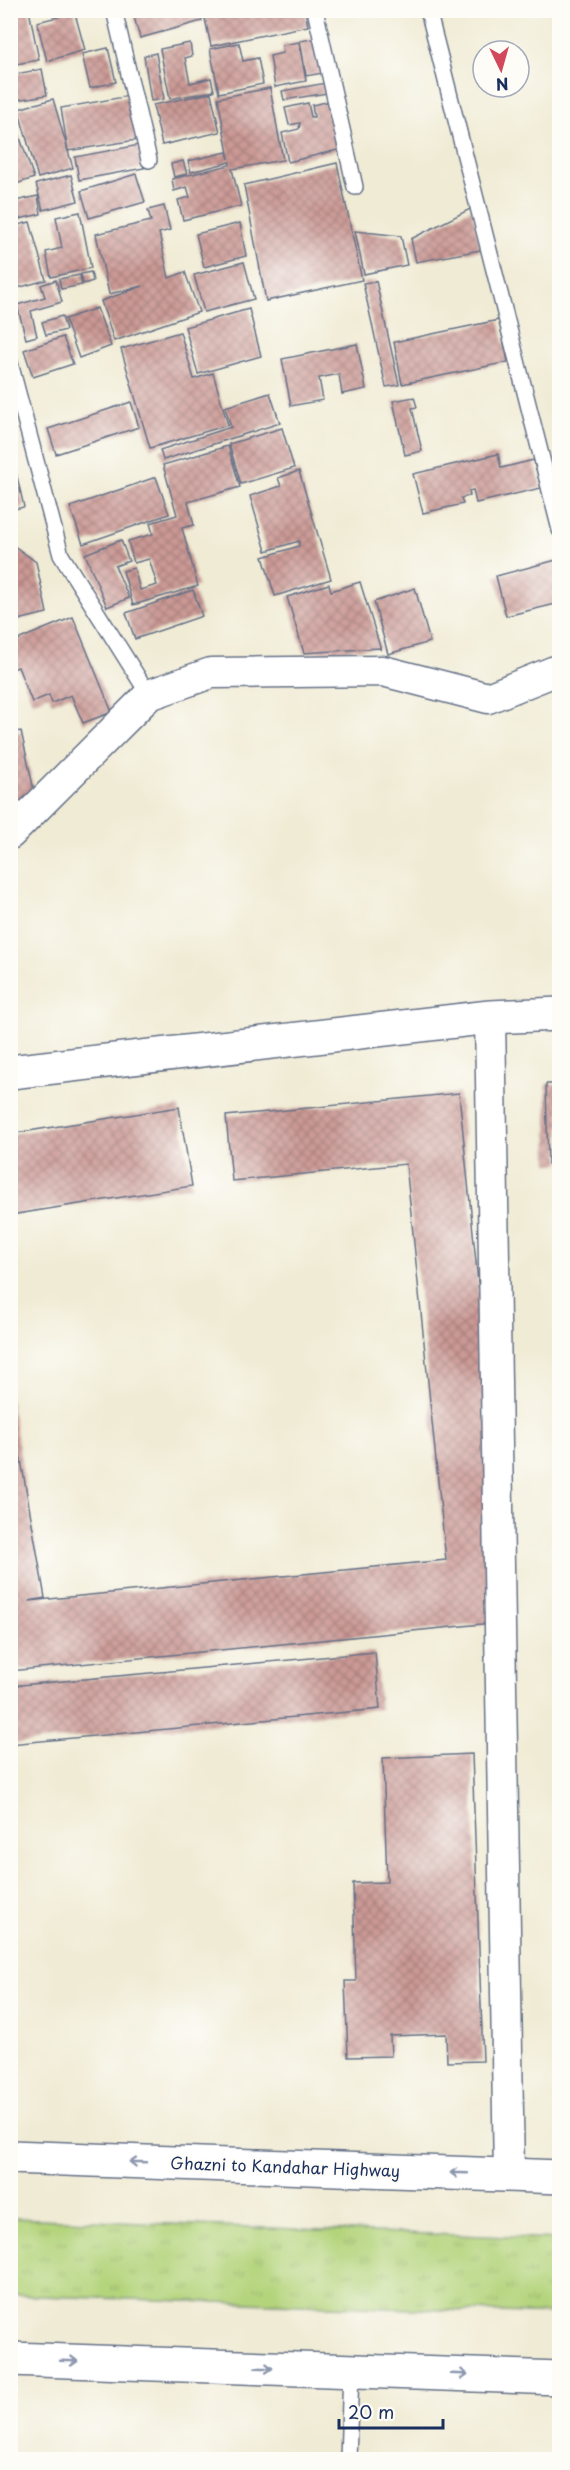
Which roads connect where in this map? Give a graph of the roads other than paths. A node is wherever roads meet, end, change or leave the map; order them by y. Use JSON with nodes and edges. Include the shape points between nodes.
{"nodes":[{"id":1,"x":114,"y":10,"type":"edge"},
{"id":2,"x":315,"y":10,"type":"edge"},
{"id":3,"x":428,"y":10,"type":"edge"},
{"id":4,"x":149,"y":160,"type":"dead end"},
{"id":5,"x":355,"y":187,"type":"dead end"},
{"id":6,"x":10,"y":363,"type":"edge"},
{"id":7,"x":560,"y":530,"type":"edge"},
{"id":8,"x":560,"y":669,"type":"edge"},
{"id":9,"x":149,"y":696,"type":"junction"},
{"id":10,"x":10,"y":834,"type":"edge"},
{"id":11,"x":560,"y":1014,"type":"edge"},
{"id":12,"x":490,"y":1017,"type":"junction"},
{"id":13,"x":10,"y":1072,"type":"edge"},
{"id":14,"x":10,"y":2157,"type":"edge"},
{"id":15,"x":509,"y":2175,"type":"junction"},
{"id":16,"x":560,"y":2177,"type":"edge"},
{"id":17,"x":10,"y":2359,"type":"edge"},
{"id":18,"x":351,"y":2371,"type":"junction"},
{"id":19,"x":560,"y":2378,"type":"edge"},
{"id":20,"x":348,"y":2460,"type":"edge"}],
"edges":[{"from":1,"to":4,"type":"lane"},
{"from":2,"to":5,"type":"lane"},
{"from":3,"to":7,"type":"lane"},
{"from":6,"to":9,"type":"lane","via":[[61,555]]},
{"from":8,"to":9,"type":"street","via":[[488,698],[383,671],[211,673]]},
{"from":9,"to":10,"type":"street"},
{"from":11,"to":12,"type":"main road"},
{"from":12,"to":13,"type":"main road"},
{"from":12,"to":15,"type":"street"},
{"from":15,"to":14,"type":"main road","name":"Ghazni to Kandahar Highway","one_way":true},
{"from":15,"to":16,"type":"main road","name":"Ghazni to Kandahar Highway"},
{"from":17,"to":18,"type":"main road","one_way":true},
{"from":18,"to":19,"type":"main road","one_way":true},
{"from":18,"to":20,"type":"lane"}]}
